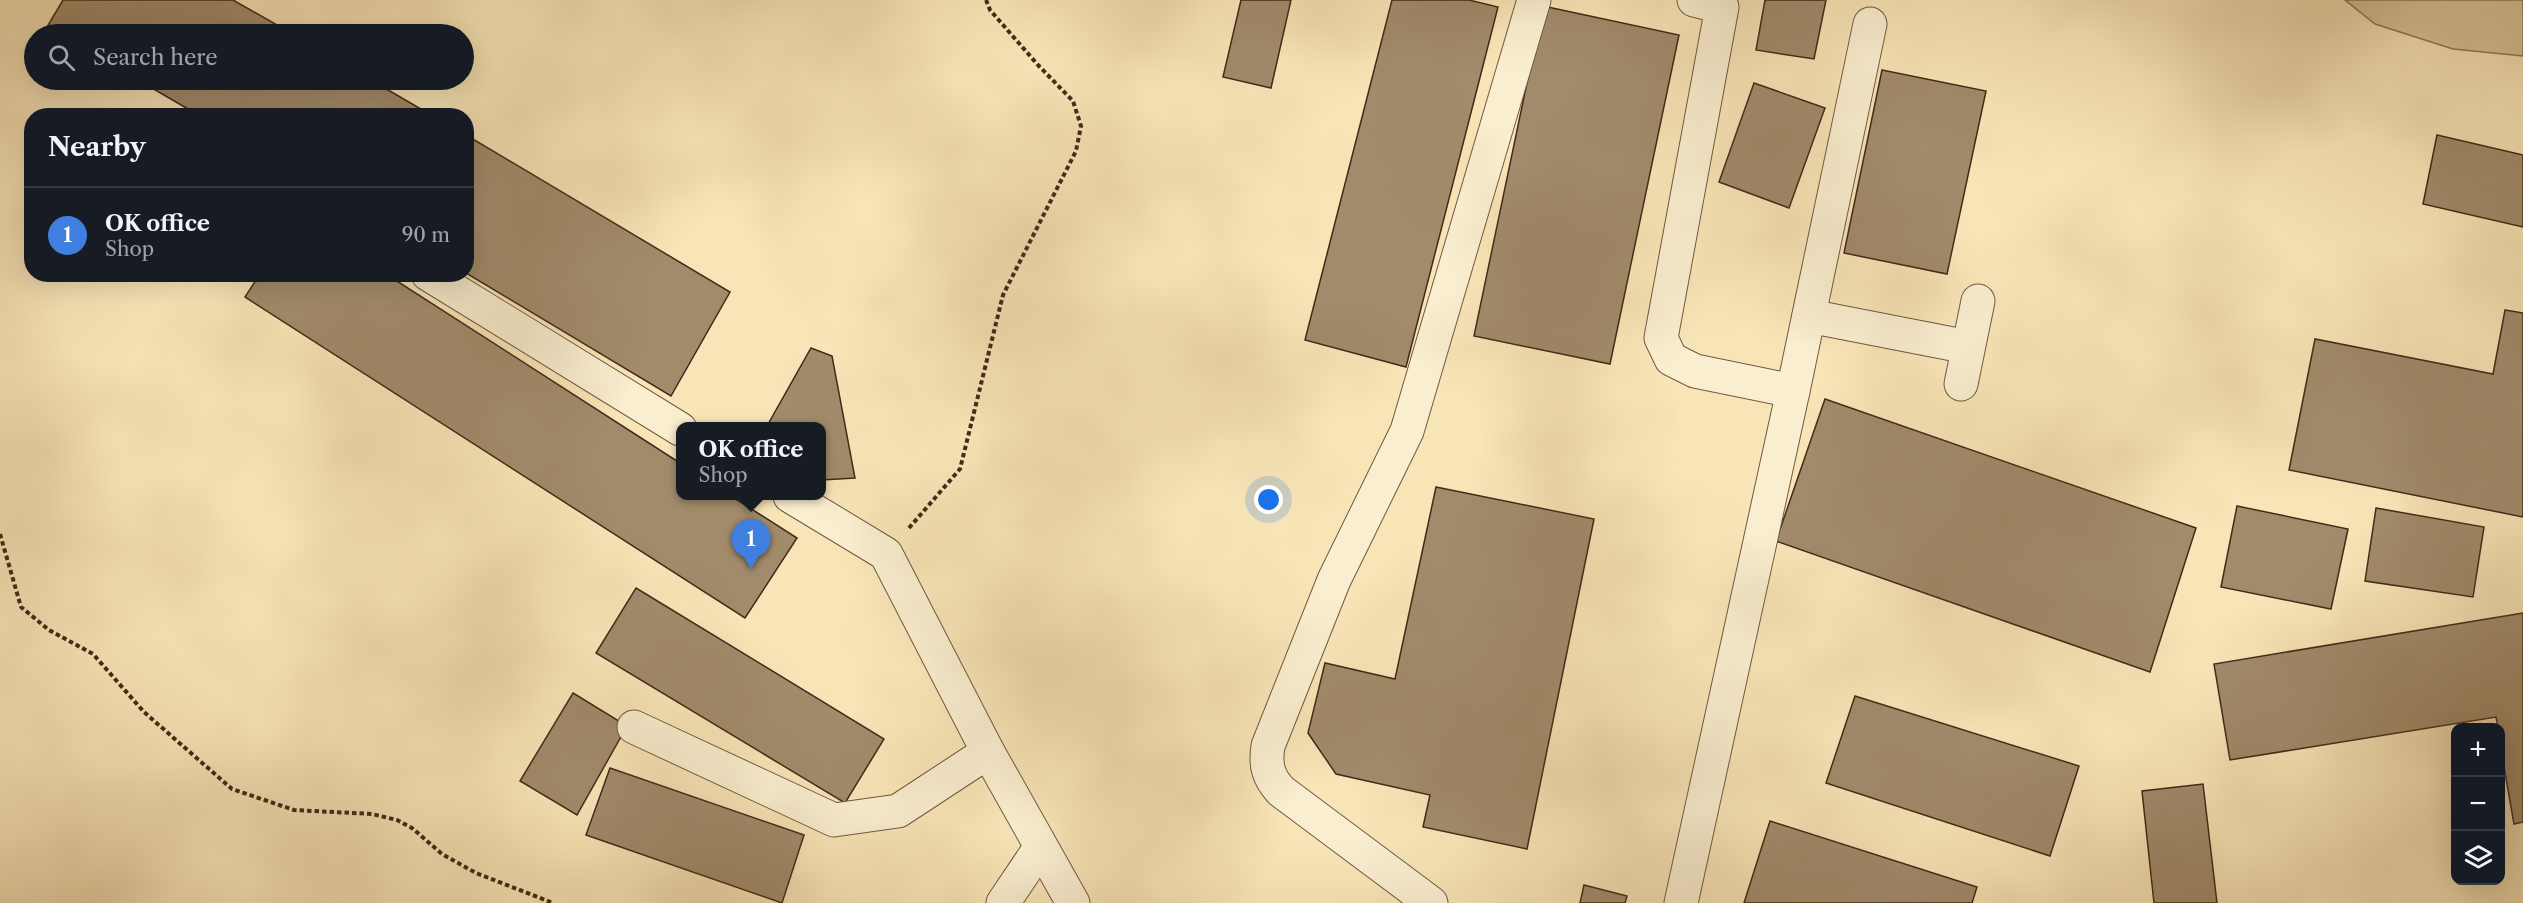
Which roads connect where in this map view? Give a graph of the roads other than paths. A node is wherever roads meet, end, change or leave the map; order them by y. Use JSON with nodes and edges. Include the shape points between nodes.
{"nodes":[{"id":1,"x":1534,"y":0,"type":"edge"},
{"id":2,"x":1694,"y":0,"type":"edge"},
{"id":3,"x":1870,"y":24,"type":"dead end"},
{"id":4,"x":441,"y":282,"type":"edge"},
{"id":5,"x":1978,"y":301,"type":"dead end"},
{"id":6,"x":1809,"y":316,"type":"junction"},
{"id":7,"x":1968,"y":347,"type":"junction"},
{"id":8,"x":1960,"y":384,"type":"dead end"},
{"id":9,"x":1793,"y":391,"type":"junction"},
{"id":10,"x":676,"y":426,"type":"edge"},
{"id":11,"x":798,"y":500,"type":"edge"},
{"id":12,"x":634,"y":727,"type":"dead end"},
{"id":13,"x":988,"y":752,"type":"junction"},
{"id":14,"x":1040,"y":848,"type":"junction"},
{"id":15,"x":1003,"y":903,"type":"edge"},
{"id":16,"x":1073,"y":903,"type":"edge"},
{"id":17,"x":1431,"y":903,"type":"edge"},
{"id":18,"x":1681,"y":903,"type":"edge"}],
"edges":[{"from":1,"to":17,"type":"lane","via":[[1407,431],[1334,580],[1268,746],[1266,760],[1273,782],[1281,791]]},
{"from":2,"to":9,"type":"lane","via":[[1722,7],[1662,338],[1671,359],[1695,371]]},
{"from":3,"to":6,"type":"lane"},
{"from":4,"to":10,"type":"lane"},
{"from":5,"to":7,"type":"lane"},
{"from":6,"to":7,"type":"lane"},
{"from":6,"to":9,"type":"lane"},
{"from":7,"to":8,"type":"lane"},
{"from":9,"to":18,"type":"lane"},
{"from":11,"to":13,"type":"lane","via":[[886,554]]},
{"from":12,"to":13,"type":"lane","via":[[834,820],[898,811]]},
{"from":13,"to":14,"type":"lane"},
{"from":14,"to":15,"type":"lane"},
{"from":14,"to":16,"type":"lane"}]}
